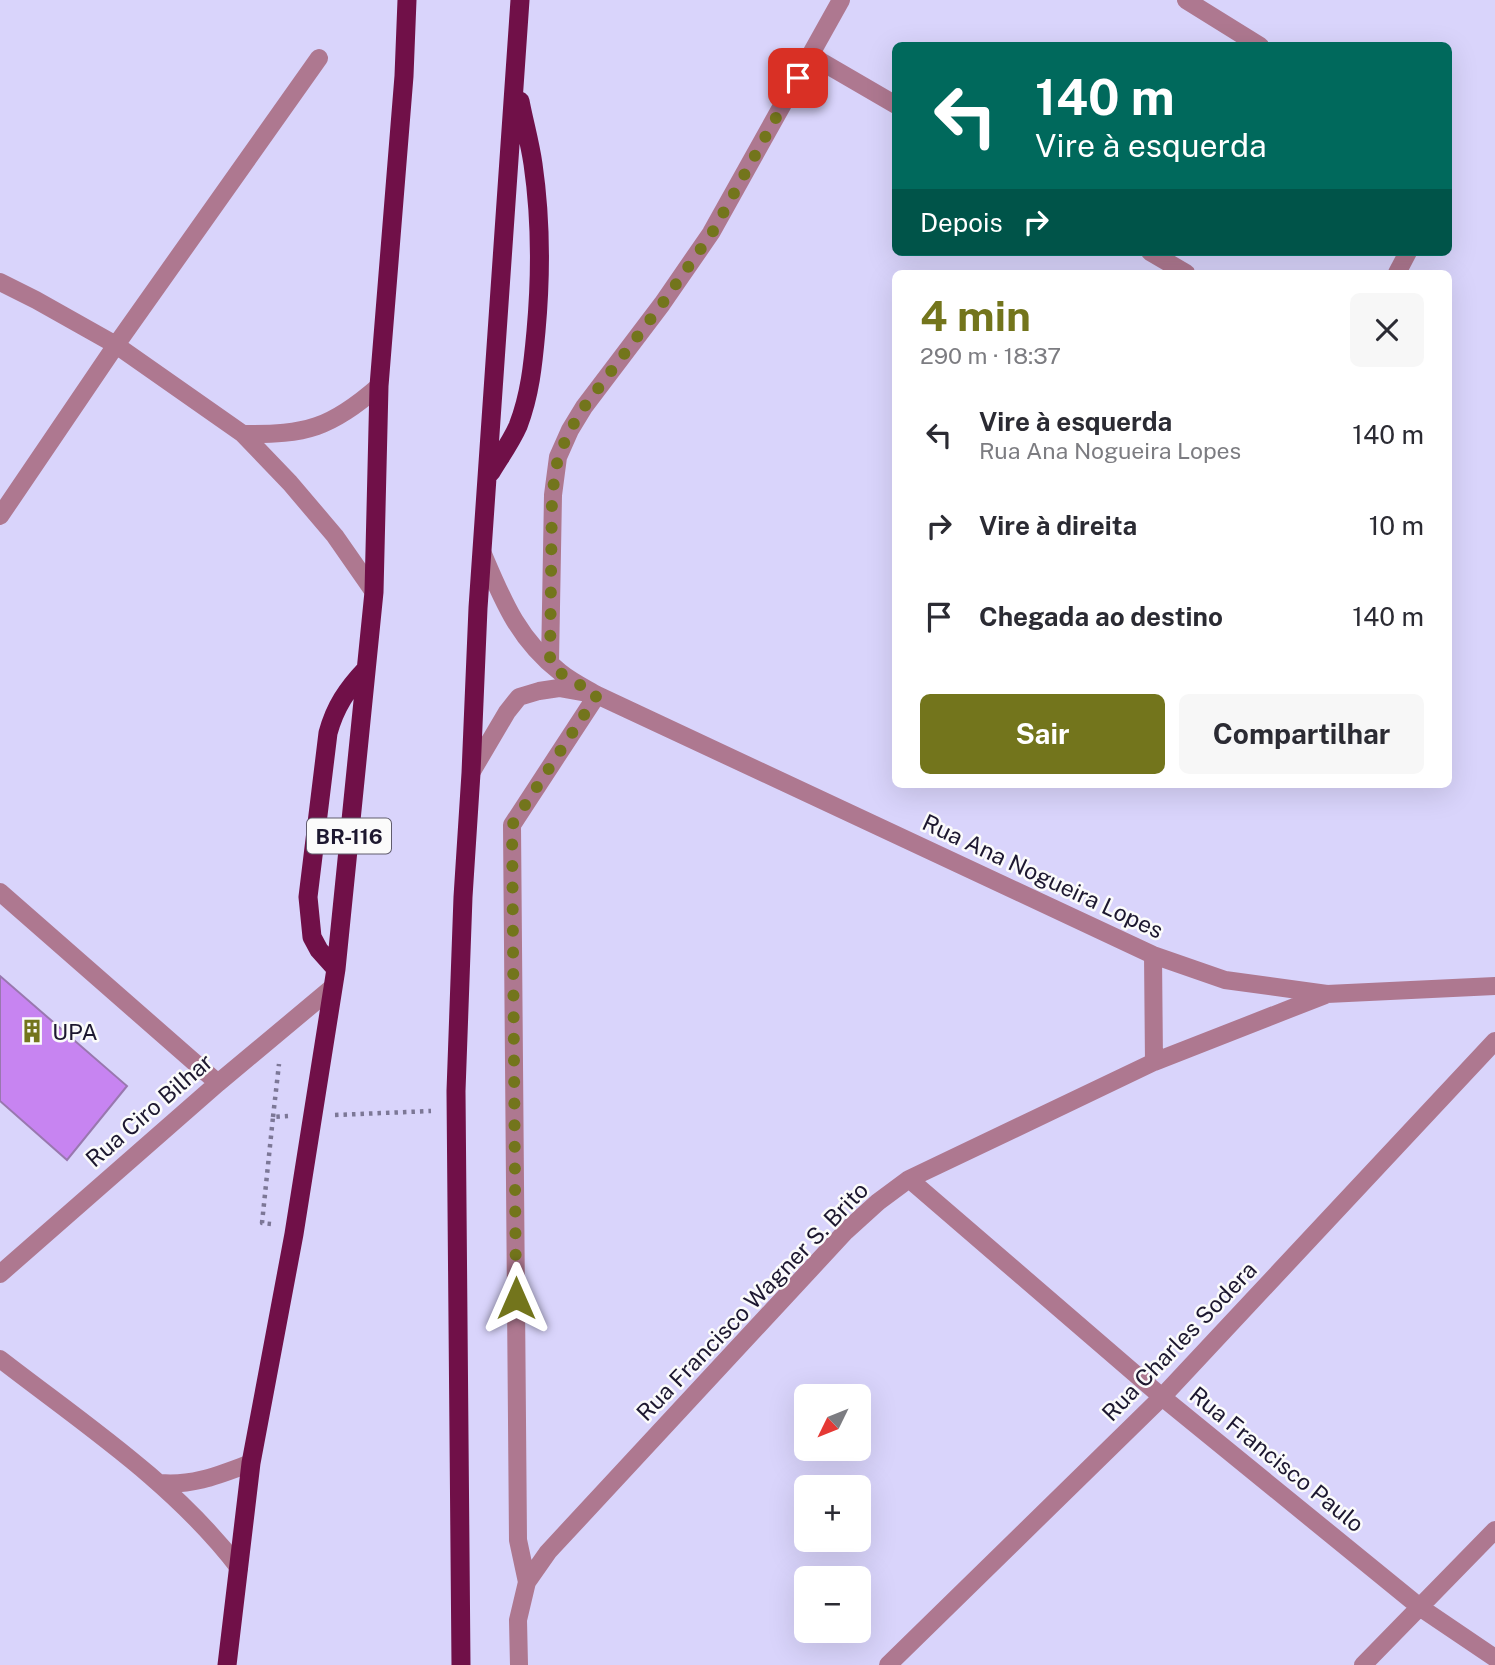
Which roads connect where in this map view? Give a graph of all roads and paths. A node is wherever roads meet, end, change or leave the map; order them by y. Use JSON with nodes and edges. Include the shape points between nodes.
{"nodes":[{"id":1,"x":407,"y":0,"type":"edge"},
{"id":2,"x":520,"y":0,"type":"edge"},
{"id":3,"x":841,"y":0,"type":"edge"},
{"id":4,"x":1186,"y":0,"type":"edge"},
{"id":5,"x":1254,"y":42,"type":"edge"},
{"id":6,"x":810,"y":55,"type":"junction"},
{"id":7,"x":319,"y":58,"type":"dead end"},
{"id":8,"x":515,"y":78,"type":"junction"},
{"id":9,"x":892,"y":103,"type":"edge"},
{"id":10,"x":1157,"y":256,"type":"edge"},
{"id":11,"x":1181,"y":270,"type":"edge"},
{"id":12,"x":0,"y":282,"type":"edge"},
{"id":13,"x":116,"y":345,"type":"junction"},
{"id":14,"x":379,"y":386,"type":"junction"},
{"id":15,"x":243,"y":434,"type":"junction"},
{"id":16,"x":489,"y":476,"type":"junction"},
{"id":17,"x":0,"y":516,"type":"edge"},
{"id":18,"x":482,"y":554,"type":"junction"},
{"id":19,"x":374,"y":592,"type":"junction"},
{"id":20,"x":550,"y":663,"type":"junction"},
{"id":21,"x":366,"y":670,"type":"junction"},
{"id":22,"x":597,"y":695,"type":"junction"},
{"id":23,"x":471,"y":773,"type":"junction"},
{"id":24,"x":0,"y":892,"type":"edge"},
{"id":25,"x":1153,"y":955,"type":"junction"},
{"id":26,"x":335,"y":978,"type":"junction"},
{"id":27,"x":1495,"y":986,"type":"edge"},
{"id":28,"x":1326,"y":994,"type":"junction"},
{"id":29,"x":1495,"y":1041,"type":"edge"},
{"id":30,"x":1154,"y":1062,"type":"junction"},
{"id":31,"x":278,"y":1074,"type":"dead end"},
{"id":32,"x":218,"y":1083,"type":"junction"},
{"id":33,"x":435,"y":1111,"type":"dead end"},
{"id":34,"x":327,"y":1115,"type":"dead end"},
{"id":35,"x":300,"y":1116,"type":"dead end"},
{"id":36,"x":272,"y":1117,"type":"junction"},
{"id":37,"x":909,"y":1179,"type":"junction"},
{"id":38,"x":262,"y":1223,"type":"dead end"},
{"id":39,"x":0,"y":1274,"type":"edge"},
{"id":40,"x":0,"y":1359,"type":"edge"},
{"id":41,"x":1162,"y":1397,"type":"junction"},
{"id":42,"x":251,"y":1463,"type":"junction"},
{"id":43,"x":160,"y":1483,"type":"junction"},
{"id":44,"x":1495,"y":1530,"type":"edge"},
{"id":45,"x":239,"y":1569,"type":"junction"},
{"id":46,"x":527,"y":1582,"type":"junction"},
{"id":47,"x":1421,"y":1608,"type":"junction"},
{"id":48,"x":1495,"y":1658,"type":"edge"},
{"id":49,"x":227,"y":1665,"type":"edge"},
{"id":50,"x":461,"y":1665,"type":"edge"},
{"id":51,"x":519,"y":1665,"type":"edge"},
{"id":52,"x":888,"y":1665,"type":"edge"},
{"id":53,"x":1363,"y":1665,"type":"edge"}],
"edges":[{"from":1,"to":14,"type":"highway","number":"BR-116"},
{"from":2,"to":8,"type":"highway"},
{"from":3,"to":6,"type":"street"},
{"from":4,"to":5,"type":"street"},
{"from":6,"to":9,"type":"street"},
{"from":6,"to":20,"type":"street","via":[[712,233],[584,407],[558,457],[552,495]]},
{"from":7,"to":13,"type":"street"},
{"from":8,"to":16,"type":"highway"},
{"from":8,"to":16,"type":"highway","via":[[537,204],[538,314],[527,399],[517,429]]},
{"from":10,"to":11,"type":"street"},
{"from":12,"to":13,"type":"street"},
{"from":13,"to":15,"type":"street"},
{"from":13,"to":17,"type":"street"},
{"from":14,"to":15,"type":"street","via":[[351,410],[317,427],[281,434]]},
{"from":14,"to":19,"type":"highway","number":"BR-116"},
{"from":15,"to":19,"type":"street","via":[[317,515]]},
{"from":16,"to":18,"type":"highway"},
{"from":18,"to":20,"type":"street","name":"Rua Ana Nogueira Lopes","via":[[508,612],[524,637]]},
{"from":18,"to":23,"type":"highway"},
{"from":19,"to":21,"type":"highway","number":"BR-116"},
{"from":20,"to":22,"type":"street","name":"Rua Ana Nogueira Lopes"},
{"from":21,"to":26,"type":"highway","number":"BR-116"},
{"from":21,"to":26,"type":"highway","via":[[341,698],[332,717],[308,897],[312,937]]},
{"from":22,"to":23,"type":"street","name":"Rua Ana Nogueira Lopes","via":[[559,688],[519,697]]},
{"from":22,"to":25,"type":"street","name":"Rua Ana Nogueira Lopes"},
{"from":22,"to":46,"type":"street","via":[[512,825],[518,1540]]},
{"from":23,"to":50,"type":"highway","via":[[456,1091]]},
{"from":24,"to":32,"type":"street"},
{"from":25,"to":28,"type":"street","name":"Rua Ana Nogueira Lopes","via":[[1225,980]]},
{"from":25,"to":30,"type":"street"},
{"from":26,"to":32,"type":"street","name":"Rua Ciro Bilhar"},
{"from":26,"to":42,"type":"highway","number":"BR-116","via":[[295,1234]]},
{"from":27,"to":28,"type":"street","name":"Rua Ana Nogueira Lopes"},
{"from":28,"to":30,"type":"street","name":"Rua Francisco Wagner S. Brito"},
{"from":29,"to":41,"type":"street","name":"Rua Charles Sodera"},
{"from":30,"to":37,"type":"street","name":"Rua Francisco Wagner S. Brito"},
{"from":31,"to":36,"type":"path"},
{"from":32,"to":39,"type":"street","name":"Rua Ciro Bilhar"},
{"from":33,"to":34,"type":"path"},
{"from":35,"to":36,"type":"path"},
{"from":36,"to":38,"type":"path"},
{"from":37,"to":41,"type":"street","name":"Rua Francisco Paulo"},
{"from":37,"to":46,"type":"street","name":"Rua Francisco Wagner S. Brito","via":[[846,1231],[548,1552]]},
{"from":40,"to":43,"type":"street"},
{"from":41,"to":47,"type":"street","name":"Rua Francisco Paulo"},
{"from":41,"to":52,"type":"street","name":"Rua Charles Sodera"},
{"from":42,"to":43,"type":"street","via":[[202,1481]]},
{"from":42,"to":45,"type":"highway","number":"BR-116"},
{"from":43,"to":45,"type":"street","via":[[199,1520]]},
{"from":44,"to":47,"type":"street"},
{"from":45,"to":49,"type":"highway","number":"BR-116"},
{"from":46,"to":51,"type":"street","name":"Rua Francisco Wagner S. Brito","via":[[518,1620]]},
{"from":47,"to":48,"type":"street","name":"Rua Francisco Paulo"},
{"from":47,"to":53,"type":"street"}]}
